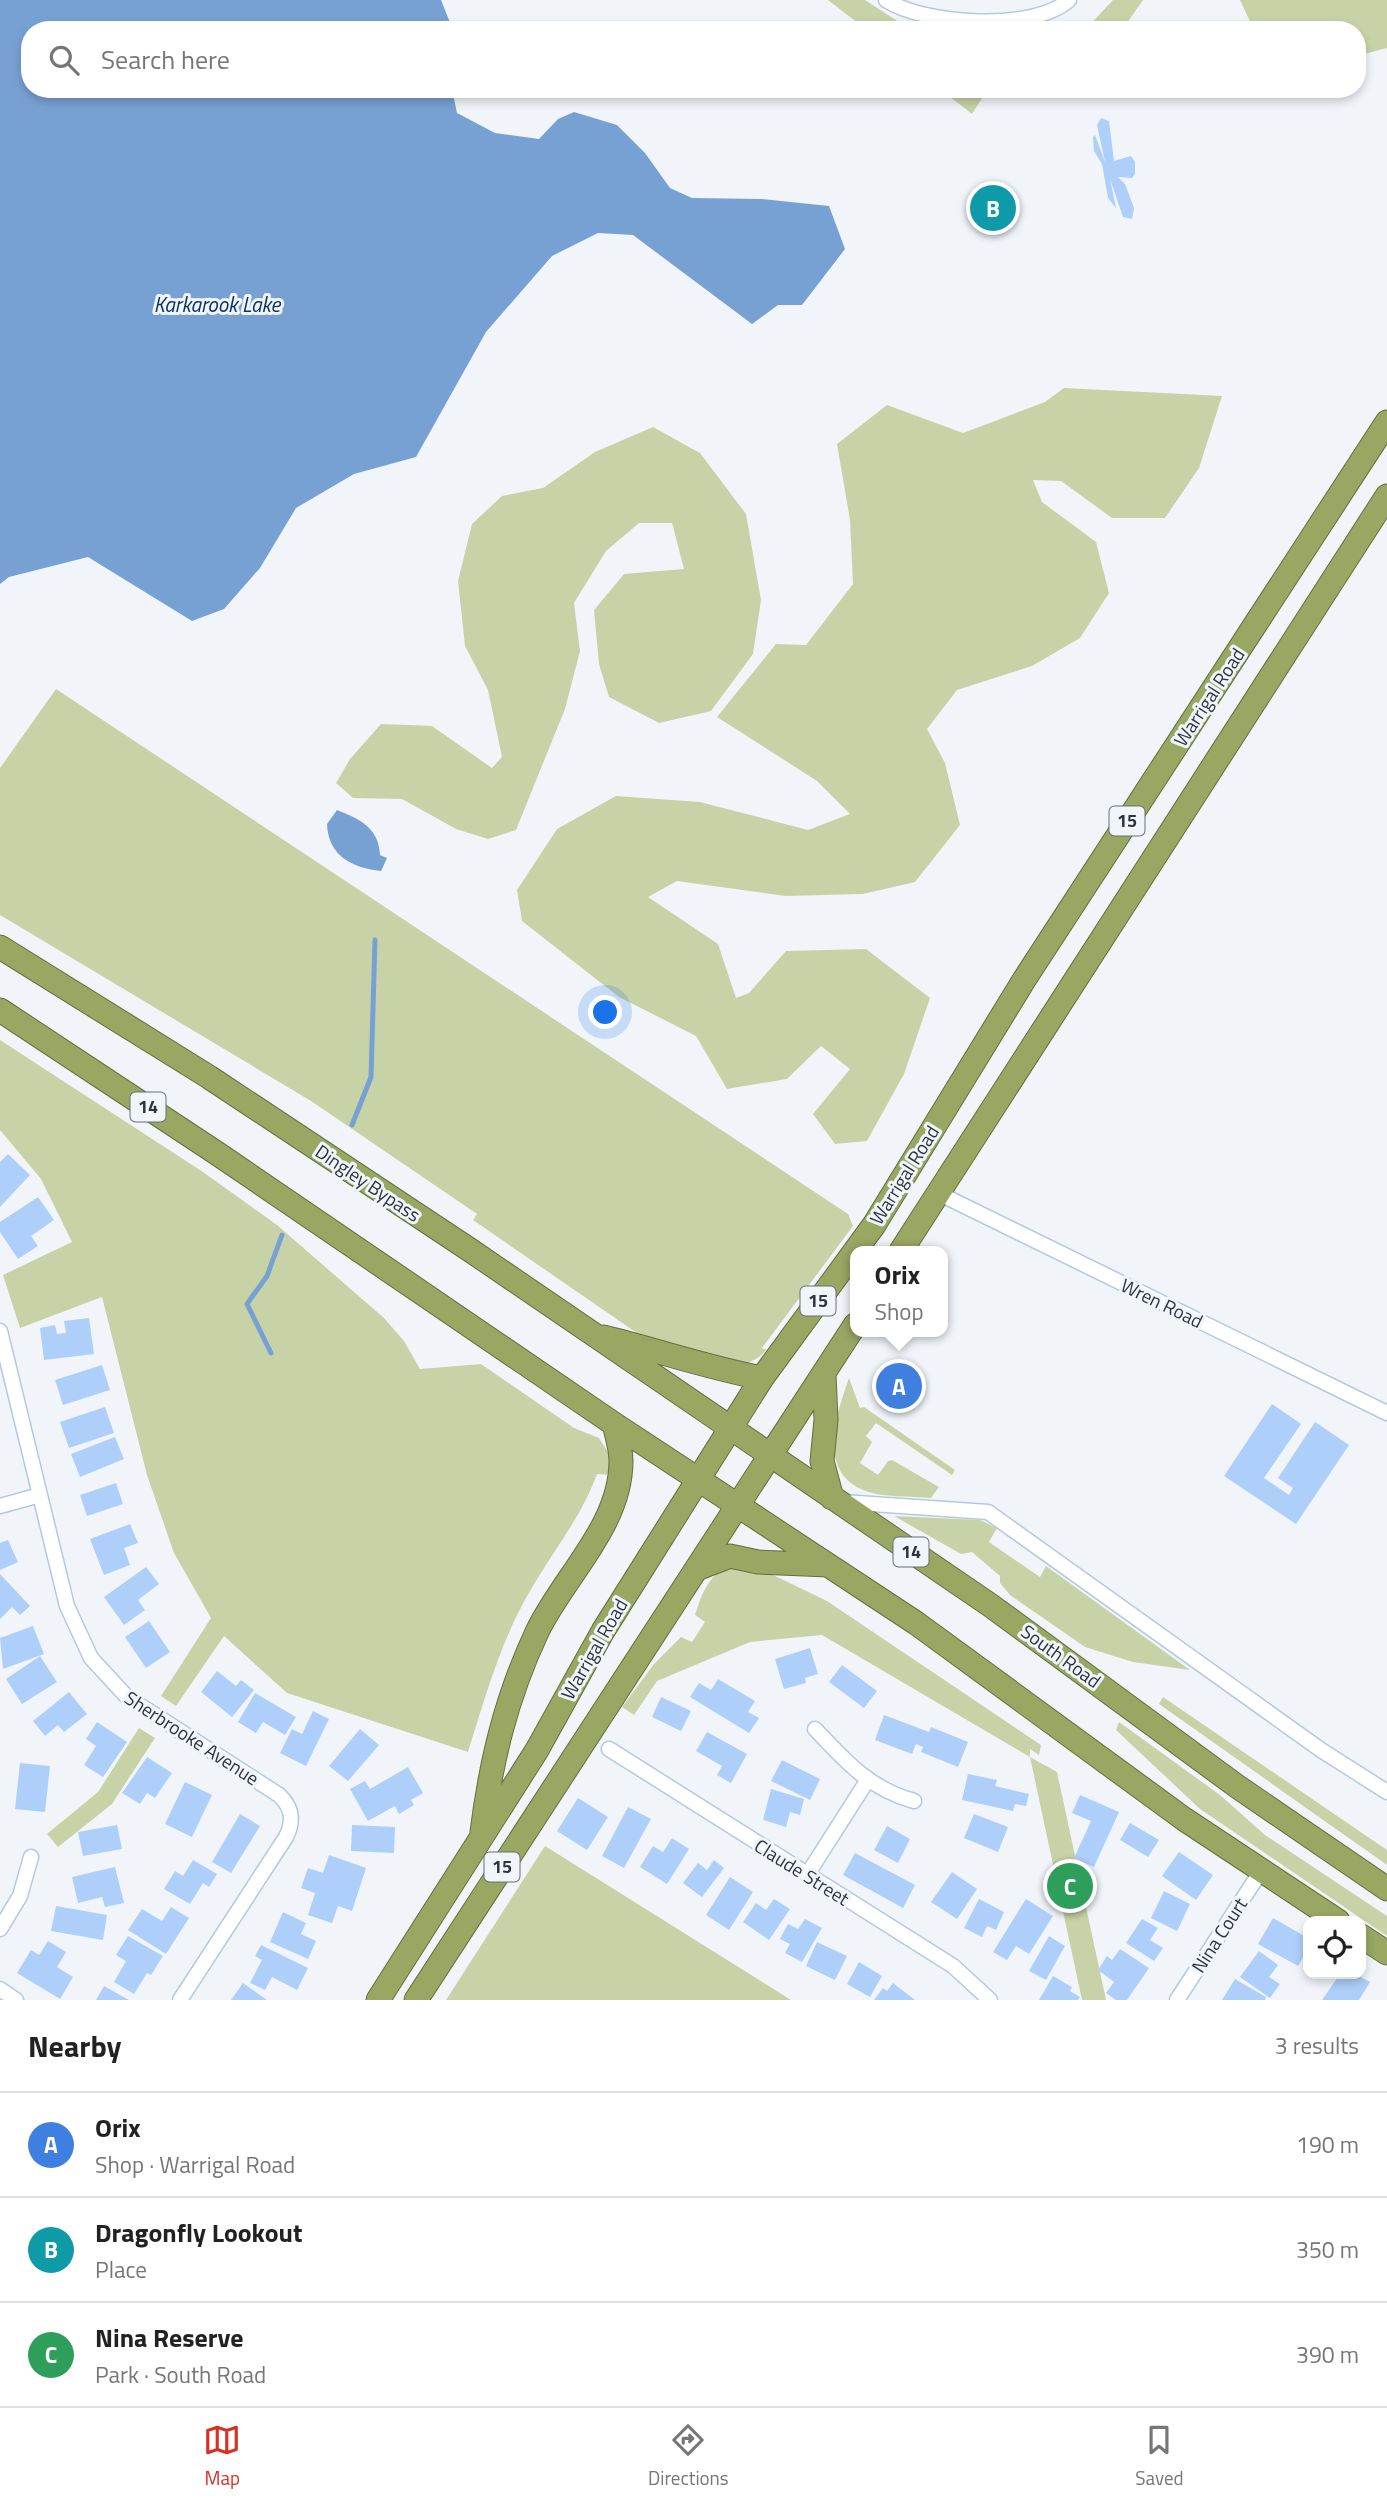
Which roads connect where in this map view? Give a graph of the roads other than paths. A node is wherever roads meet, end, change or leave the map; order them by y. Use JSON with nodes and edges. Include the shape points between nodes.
{"nodes":[{"id":1,"x":886,"y":0,"type":"edge"},
{"id":2,"x":1069,"y":0,"type":"edge"},
{"id":3,"x":970,"y":21,"type":"edge"},
{"id":4,"x":1008,"y":21,"type":"edge"},
{"id":5,"x":1387,"y":422,"type":"edge"},
{"id":6,"x":1387,"y":496,"type":"edge"},
{"id":7,"x":0,"y":947,"type":"edge"},
{"id":8,"x":0,"y":1010,"type":"edge"},
{"id":9,"x":938,"y":1193,"type":"junction"},
{"id":10,"x":859,"y":1246,"type":"edge"},
{"id":11,"x":904,"y":1246,"type":"edge"},
{"id":12,"x":850,"y":1258,"type":"edge"},
{"id":13,"x":0,"y":1331,"type":"edge"},
{"id":14,"x":850,"y":1333,"type":"edge"},
{"id":15,"x":590,"y":1334,"type":"junction"},
{"id":16,"x":824,"y":1374,"type":"junction"},
{"id":17,"x":762,"y":1378,"type":"junction"},
{"id":18,"x":1387,"y":1413,"type":"edge"},
{"id":19,"x":614,"y":1424,"type":"junction"},
{"id":20,"x":730,"y":1429,"type":"junction"},
{"id":21,"x":771,"y":1458,"type":"junction"},
{"id":22,"x":698,"y":1479,"type":"junction"},
{"id":23,"x":40,"y":1495,"type":"junction"},
{"id":24,"x":835,"y":1500,"type":"junction"},
{"id":25,"x":0,"y":1506,"type":"edge"},
{"id":26,"x":739,"y":1507,"type":"junction"},
{"id":27,"x":828,"y":1565,"type":"junction"},
{"id":28,"x":699,"y":1568,"type":"junction"},
{"id":29,"x":815,"y":1729,"type":"dead end"},
{"id":30,"x":609,"y":1749,"type":"dead end"},
{"id":31,"x":867,"y":1781,"type":"junction"},
{"id":32,"x":1387,"y":1792,"type":"edge"},
{"id":33,"x":914,"y":1801,"type":"dead end"},
{"id":34,"x":482,"y":1839,"type":"junction"},
{"id":35,"x":32,"y":1857,"type":"dead end"},
{"id":36,"x":1261,"y":1871,"type":"junction"},
{"id":37,"x":807,"y":1875,"type":"junction"},
{"id":38,"x":1387,"y":1889,"type":"edge"},
{"id":39,"x":1331,"y":1916,"type":"edge"},
{"id":40,"x":0,"y":1929,"type":"edge"},
{"id":41,"x":1366,"y":1939,"type":"edge"},
{"id":42,"x":1387,"y":1953,"type":"edge"},
{"id":43,"x":0,"y":1989,"type":"edge"},
{"id":44,"x":16,"y":2000,"type":"edge"},
{"id":45,"x":180,"y":2000,"type":"edge"},
{"id":46,"x":378,"y":2000,"type":"edge"},
{"id":47,"x":416,"y":2000,"type":"edge"},
{"id":48,"x":990,"y":2000,"type":"edge"},
{"id":49,"x":1177,"y":2000,"type":"edge"}],
"edges":[{"from":1,"to":3,"type":"street","via":[[937,20]]},
{"from":2,"to":4,"type":"street","via":[[1061,7]]},
{"from":5,"to":10,"type":"highway","name":"Warrigal Road","number":"15","via":[[1011,1001]]},
{"from":6,"to":9,"type":"highway","name":"Warrigal Road","number":"15"},
{"from":7,"to":15,"type":"highway","name":"Dingley Bypass","number":"14","via":[[240,1097]]},
{"from":8,"to":19,"type":"highway","number":"14"},
{"from":9,"to":11,"type":"highway","name":"Warrigal Road","number":"15"},
{"from":9,"to":18,"type":"street","name":"Wren Road"},
{"from":12,"to":17,"type":"highway","name":"Warrigal Road","number":"15"},
{"from":13,"to":23,"type":"street","name":"Sherbrooke Avenue"},
{"from":14,"to":16,"type":"highway","name":"Warrigal Road","number":"15"},
{"from":15,"to":17,"type":"highway","via":[[707,1368]]},
{"from":15,"to":20,"type":"highway","name":"Dingley Bypass","number":"14"},
{"from":16,"to":21,"type":"highway","name":"Warrigal Road","number":"15"},
{"from":16,"to":24,"type":"highway","via":[[822,1461]]},
{"from":17,"to":20,"type":"highway","name":"Warrigal Road","number":"15"},
{"from":19,"to":22,"type":"highway","number":"14"},
{"from":19,"to":34,"type":"highway","via":[[622,1459],[613,1499],[596,1536],[537,1632],[516,1683],[491,1765]]},
{"from":20,"to":21,"type":"highway","name":"South Road","number":"14"},
{"from":20,"to":22,"type":"highway","name":"Warrigal Road","number":"15"},
{"from":21,"to":24,"type":"highway","name":"South Road","number":"14"},
{"from":21,"to":26,"type":"highway","name":"Warrigal Road","number":"15"},
{"from":22,"to":26,"type":"highway","number":"14"},
{"from":22,"to":34,"type":"highway","name":"Warrigal Road","number":"15"},
{"from":23,"to":25,"type":"street"},
{"from":23,"to":45,"type":"street","name":"Sherbrooke Avenue","via":[[74,1625],[104,1675],[140,1706],[279,1795],[291,1811],[286,1838]]},
{"from":24,"to":32,"type":"street","via":[[988,1512],[1321,1750]]},
{"from":24,"to":38,"type":"highway","name":"South Road","number":"14"},
{"from":26,"to":27,"type":"highway","number":"14"},
{"from":26,"to":28,"type":"highway","name":"Warrigal Road","number":"15"},
{"from":27,"to":28,"type":"highway","via":[[730,1556]]},
{"from":27,"to":36,"type":"highway","number":"14"},
{"from":28,"to":47,"type":"highway","name":"Warrigal Road","number":"15"},
{"from":29,"to":31,"type":"street"},
{"from":30,"to":37,"type":"street","name":"Claude Street"},
{"from":31,"to":33,"type":"street","via":[[890,1795]]},
{"from":31,"to":37,"type":"street"},
{"from":34,"to":46,"type":"highway","name":"Warrigal Road","number":"15"},
{"from":35,"to":40,"type":"street","via":[[20,1896]]},
{"from":36,"to":39,"type":"highway","number":"14"},
{"from":36,"to":49,"type":"street","name":"Nina Court"},
{"from":37,"to":48,"type":"street","name":"Claude Street","via":[[953,1966]]},
{"from":41,"to":42,"type":"highway"},
{"from":43,"to":44,"type":"street"}]}
